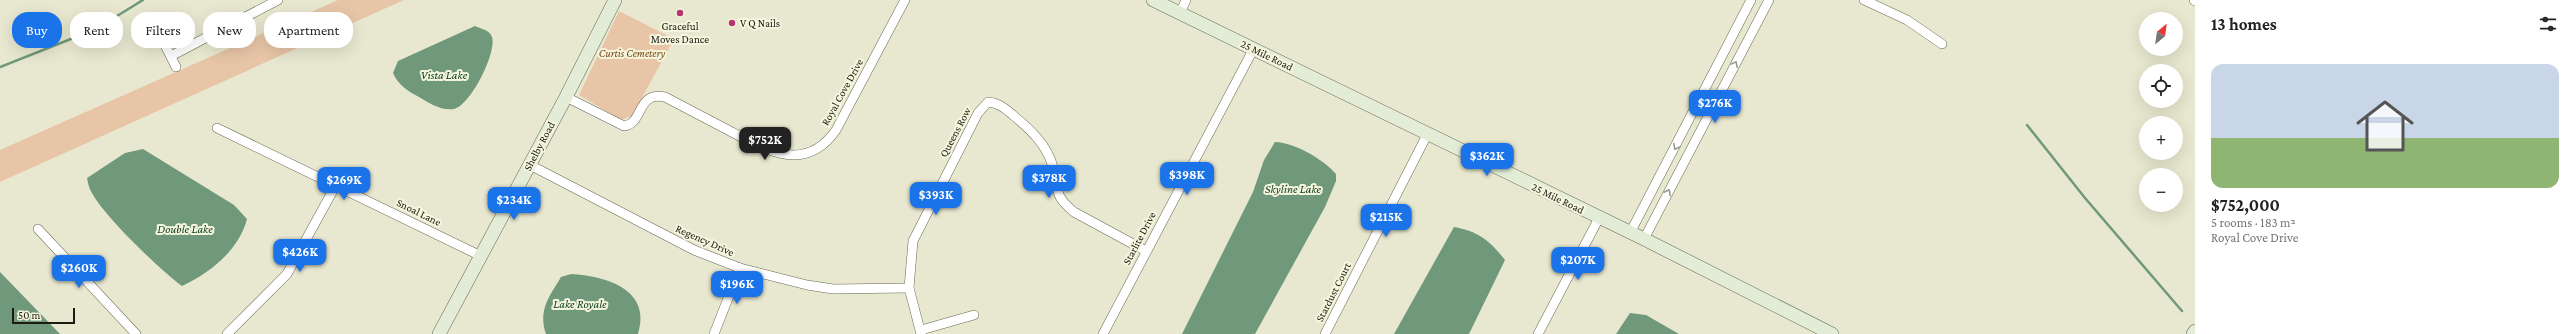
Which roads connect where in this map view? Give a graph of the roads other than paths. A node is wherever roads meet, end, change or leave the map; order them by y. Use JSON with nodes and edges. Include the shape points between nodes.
{"nodes":[{"id":1,"x":278,"y":0,"type":"edge"},
{"id":2,"x":615,"y":0,"type":"edge"},
{"id":3,"x":905,"y":0,"type":"edge"},
{"id":4,"x":1153,"y":0,"type":"edge"},
{"id":5,"x":1186,"y":0,"type":"edge"},
{"id":6,"x":1751,"y":0,"type":"edge"},
{"id":7,"x":1769,"y":0,"type":"edge"},
{"id":8,"x":1864,"y":0,"type":"edge"},
{"id":9,"x":1180,"y":14,"type":"junction"},
{"id":10,"x":1942,"y":44,"type":"dead end"},
{"id":11,"x":167,"y":48,"type":"edge"},
{"id":12,"x":1254,"y":48,"type":"junction"},
{"id":13,"x":171,"y":56,"type":"junction"},
{"id":14,"x":176,"y":67,"type":"dead end"},
{"id":15,"x":566,"y":97,"type":"junction"},
{"id":16,"x":1701,"y":98,"type":"junction"},
{"id":17,"x":1714,"y":104,"type":"junction"},
{"id":18,"x":217,"y":128,"type":"dead end"},
{"id":19,"x":1428,"y":133,"type":"junction"},
{"id":20,"x":530,"y":165,"type":"junction"},
{"id":21,"x":336,"y":185,"type":"junction"},
{"id":22,"x":1646,"y":204,"type":"junction"},
{"id":23,"x":1658,"y":211,"type":"junction"},
{"id":24,"x":1599,"y":218,"type":"junction"},
{"id":25,"x":38,"y":229,"type":"dead end"},
{"id":26,"x":1630,"y":232,"type":"junction"},
{"id":27,"x":1644,"y":239,"type":"junction"},
{"id":28,"x":1146,"y":251,"type":"junction"},
{"id":29,"x":481,"y":256,"type":"junction"},
{"id":30,"x":740,"y":268,"type":"junction"},
{"id":31,"x":909,"y":288,"type":"junction"},
{"id":32,"x":974,"y":315,"type":"dead end"},
{"id":33,"x":2195,"y":331,"type":"edge"},
{"id":34,"x":921,"y":332,"type":"edge"},
{"id":35,"x":1826,"y":333,"type":"edge"},
{"id":36,"x":136,"y":334,"type":"edge"},
{"id":37,"x":227,"y":334,"type":"edge"},
{"id":38,"x":439,"y":334,"type":"edge"},
{"id":39,"x":714,"y":334,"type":"edge"},
{"id":40,"x":1103,"y":334,"type":"edge"},
{"id":41,"x":1324,"y":334,"type":"edge"},
{"id":42,"x":1538,"y":334,"type":"edge"},
{"id":43,"x":2193,"y":334,"type":"edge"}],
"edges":[{"from":1,"to":13,"type":"street"},
{"from":2,"to":15,"type":"street","name":"Shelby Road"},
{"from":3,"to":15,"type":"street","name":"Royal Cove Drive","via":[[836,130],[829,139],[809,151],[789,155],[769,152],[665,97],[652,97],[647,100],[633,122],[624,126]]},
{"from":4,"to":9,"type":"street","name":"25 Mile Road"},
{"from":5,"to":9,"type":"street"},
{"from":6,"to":16,"type":"street"},
{"from":17,"to":7,"type":"street","one_way":true},
{"from":8,"to":10,"type":"street","via":[[1907,20]]},
{"from":9,"to":12,"type":"street","name":"25 Mile Road"},
{"from":11,"to":13,"type":"street"},
{"from":12,"to":19,"type":"street","name":"25 Mile Road"},
{"from":12,"to":28,"type":"street","name":"Starlite Drive"},
{"from":13,"to":14,"type":"street"},
{"from":15,"to":20,"type":"street","name":"Shelby Road"},
{"from":16,"to":17,"type":"street"},
{"from":16,"to":22,"type":"street","one_way":true},
{"from":23,"to":17,"type":"street","one_way":true},
{"from":18,"to":21,"type":"street","name":"Snoal Lane"},
{"from":19,"to":24,"type":"street","name":"25 Mile Road"},
{"from":19,"to":41,"type":"street","name":"Stardust Court"},
{"from":20,"to":29,"type":"street","name":"Shelby Road"},
{"from":20,"to":30,"type":"street","name":"Regency Drive","via":[[694,250]]},
{"from":21,"to":29,"type":"street","name":"Snoal Lane"},
{"from":21,"to":37,"type":"street","via":[[287,274]]},
{"from":22,"to":23,"type":"street"},
{"from":22,"to":26,"type":"street"},
{"from":23,"to":27,"type":"street"},
{"from":24,"to":26,"type":"street","name":"25 Mile Road"},
{"from":24,"to":42,"type":"street"},
{"from":25,"to":36,"type":"street"},
{"from":26,"to":27,"type":"street","name":"25 Mile Road"},
{"from":27,"to":35,"type":"street","name":"25 Mile Road"},
{"from":28,"to":31,"type":"street","name":"Queens Row","via":[[1066,206],[1056,189],[1054,168],[1039,139],[1002,106],[988,102],[982,107],[920,225],[910,257]]},
{"from":28,"to":40,"type":"street","name":"Starlite Drive"},
{"from":29,"to":38,"type":"street","name":"Shelby Road"},
{"from":30,"to":31,"type":"street","name":"Regency Drive","via":[[807,286],[833,289]]},
{"from":30,"to":39,"type":"street"},
{"from":31,"to":34,"type":"street","name":"Queens Row"},
{"from":32,"to":34,"type":"street"},
{"from":33,"to":43,"type":"street"}]}
